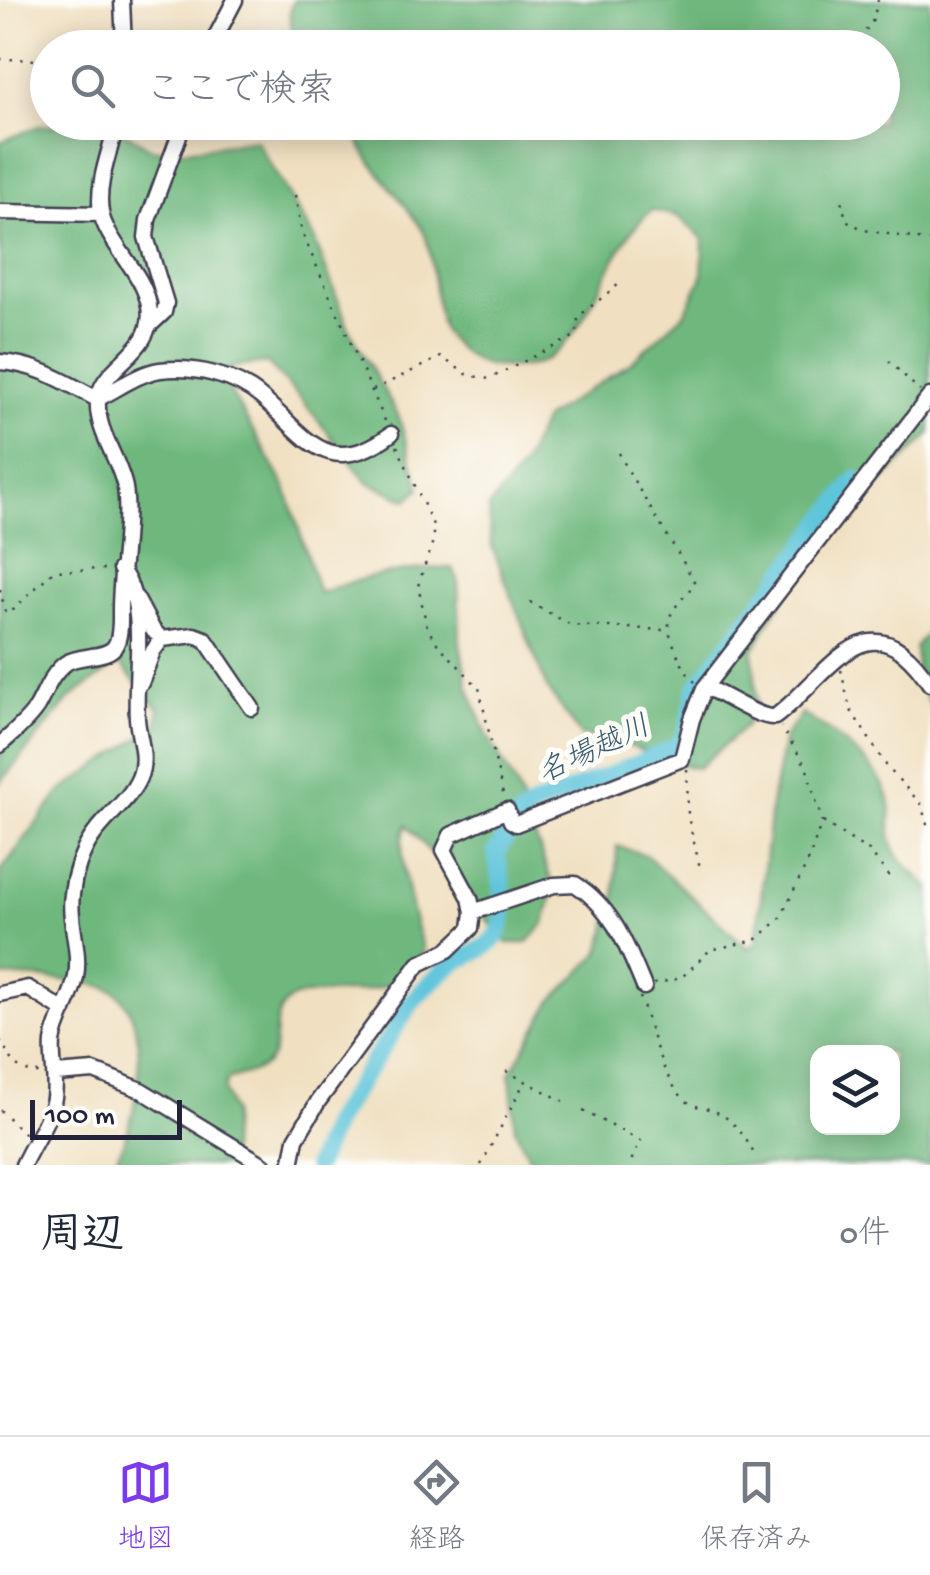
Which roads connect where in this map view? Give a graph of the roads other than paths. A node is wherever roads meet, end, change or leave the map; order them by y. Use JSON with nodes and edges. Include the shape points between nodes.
{"nodes":[{"id":1,"x":122,"y":0,"type":"edge"},
{"id":2,"x":235,"y":0,"type":"edge"},
{"id":3,"x":123,"y":30,"type":"edge"},
{"id":4,"x":219,"y":30,"type":"edge"},
{"id":5,"x":113,"y":140,"type":"edge"},
{"id":6,"x":177,"y":140,"type":"edge"},
{"id":7,"x":0,"y":212,"type":"edge"},
{"id":8,"x":101,"y":214,"type":"junction"},
{"id":9,"x":148,"y":327,"type":"junction"},
{"id":10,"x":0,"y":362,"type":"edge"},
{"id":11,"x":924,"y":393,"type":"edge"},
{"id":12,"x":97,"y":399,"type":"junction"},
{"id":13,"x":391,"y":434,"type":"road end"},
{"id":14,"x":120,"y":568,"type":"junction"},
{"id":15,"x":134,"y":594,"type":"junction"},
{"id":16,"x":162,"y":639,"type":"junction"},
{"id":17,"x":930,"y":684,"type":"edge"},
{"id":18,"x":700,"y":685,"type":"junction"},
{"id":19,"x":139,"y":688,"type":"junction"},
{"id":20,"x":252,"y":708,"type":"dead end"},
{"id":21,"x":0,"y":745,"type":"edge"},
{"id":22,"x":474,"y":912,"type":"junction"},
{"id":23,"x":644,"y":986,"type":"road end"},
{"id":24,"x":0,"y":994,"type":"edge"},
{"id":25,"x":64,"y":1012,"type":"junction"},
{"id":26,"x":56,"y":1074,"type":"junction"},
{"id":27,"x":23,"y":1165,"type":"edge"},
{"id":28,"x":264,"y":1165,"type":"edge"},
{"id":29,"x":292,"y":1165,"type":"edge"}],
"edges":[{"from":1,"to":3,"type":"street"},
{"from":2,"to":4,"type":"street"},
{"from":5,"to":8,"type":"street"},
{"from":6,"to":9,"type":"street","via":[[148,220],[146,237],[166,303]]},
{"from":7,"to":8,"type":"street"},
{"from":8,"to":9,"type":"street","via":[[139,280],[149,305]]},
{"from":9,"to":12,"type":"street"},
{"from":10,"to":12,"type":"street","via":[[44,370]]},
{"from":11,"to":18,"type":"street"},
{"from":12,"to":13,"type":"street","via":[[154,371],[180,368],[242,384],[292,430],[331,454]]},
{"from":12,"to":14,"type":"street","via":[[124,484]]},
{"from":14,"to":15,"type":"street"},
{"from":14,"to":21,"type":"street","via":[[116,645],[66,663],[36,709]]},
{"from":15,"to":16,"type":"street"},
{"from":15,"to":19,"type":"street"},
{"from":16,"to":19,"type":"street"},
{"from":16,"to":20,"type":"street","via":[[204,639]]},
{"from":17,"to":18,"type":"street","via":[[906,654],[871,640],[838,658],[775,717]]},
{"from":18,"to":22,"type":"street","via":[[682,759],[516,824],[508,815],[458,829],[446,842],[446,860]]},
{"from":19,"to":25,"type":"street","via":[[141,775],[81,856],[71,918],[76,978]]},
{"from":22,"to":23,"type":"street","via":[[575,884],[619,929]]},
{"from":22,"to":29,"type":"street","via":[[462,938],[419,964],[319,1100],[296,1139]]},
{"from":24,"to":25,"type":"street","via":[[28,988]]},
{"from":25,"to":26,"type":"street","via":[[53,1043]]},
{"from":26,"to":27,"type":"street","via":[[53,1105]]},
{"from":26,"to":28,"type":"street","via":[[94,1072],[141,1090]]}]}
